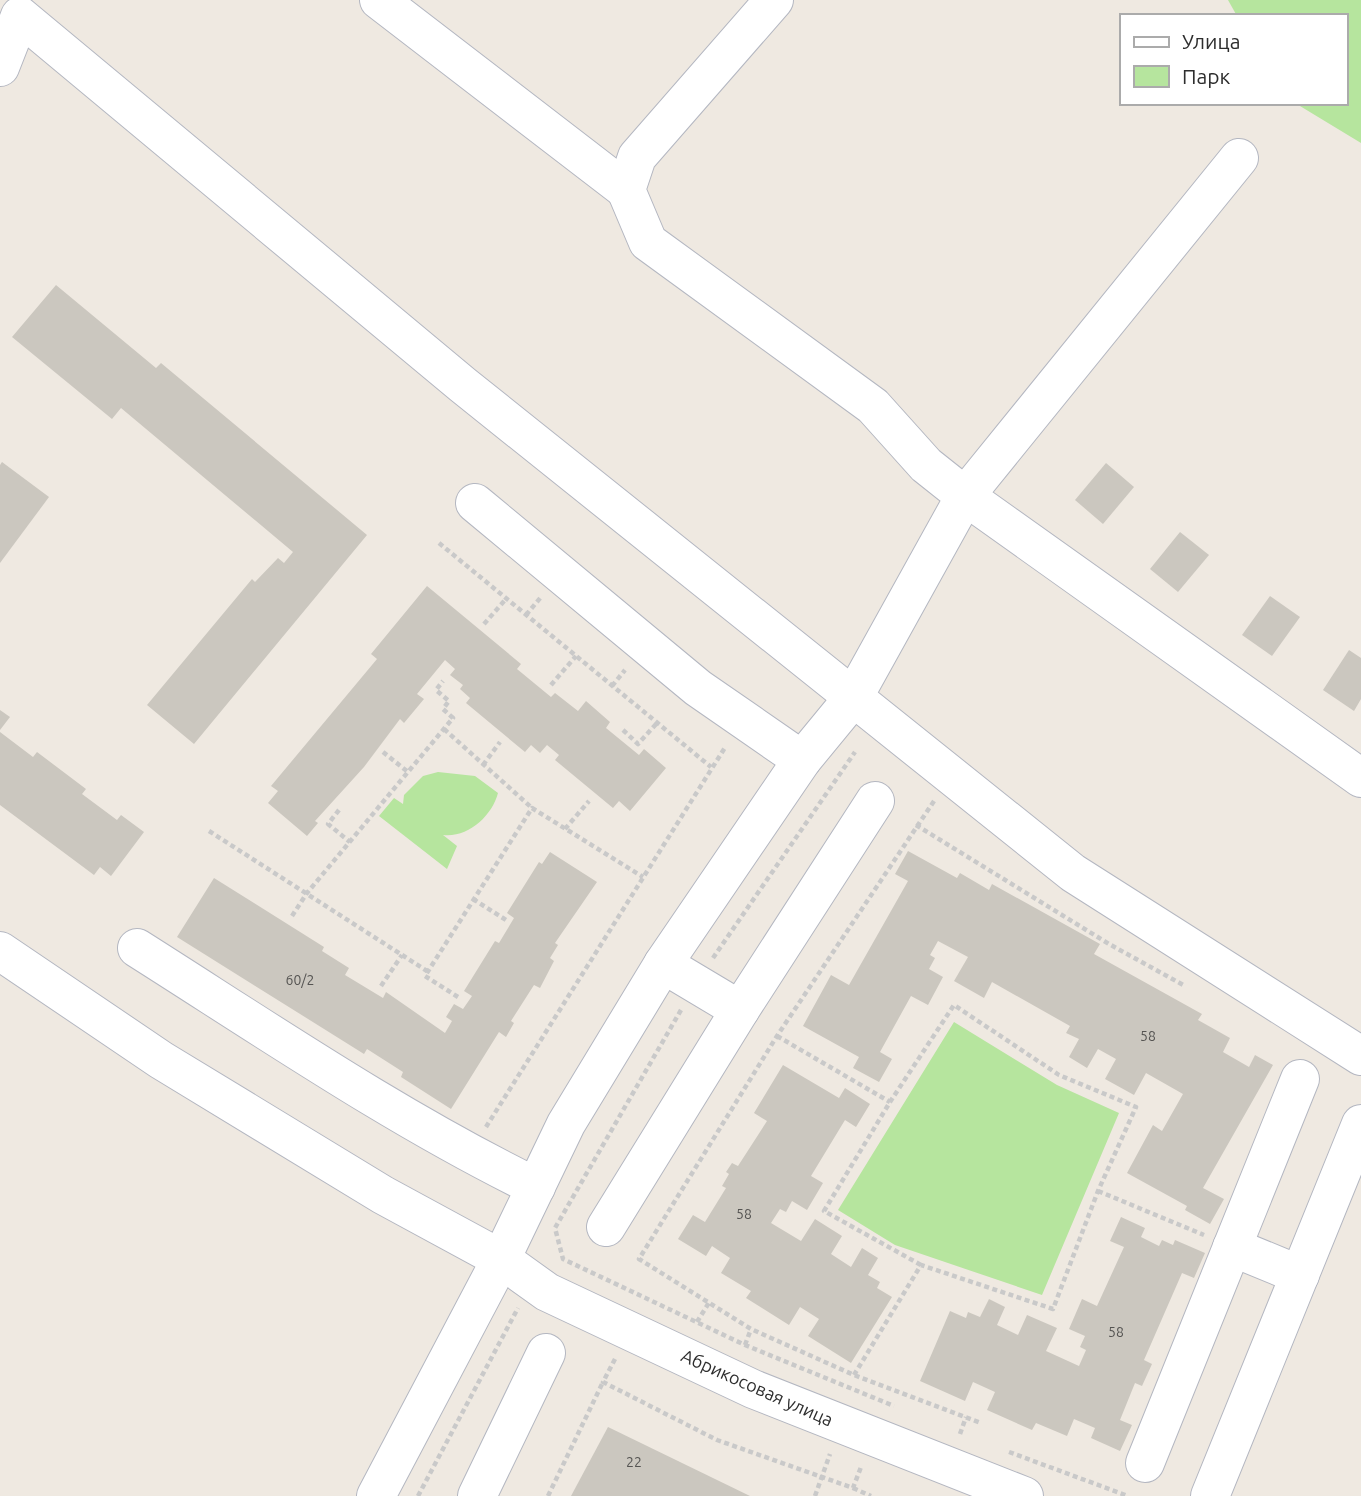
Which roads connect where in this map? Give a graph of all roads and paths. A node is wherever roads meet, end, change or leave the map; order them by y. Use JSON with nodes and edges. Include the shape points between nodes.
{"nodes":[{"id":1,"x":379,"y":0,"type":"edge"},
{"id":2,"x":774,"y":0,"type":"edge"},
{"id":3,"x":0,"y":67,"type":"edge"},
{"id":4,"x":1239,"y":158,"type":"dead end"},
{"id":5,"x":626,"y":190,"type":"junction"},
{"id":6,"x":965,"y":496,"type":"junction"},
{"id":7,"x":475,"y":503,"type":"dead end"},
{"id":8,"x":439,"y":543,"type":"dead end"},
{"id":9,"x":506,"y":599,"type":"junction"},
{"id":10,"x":484,"y":624,"type":"dead end"},
{"id":11,"x":576,"y":656,"type":"junction"},
{"id":12,"x":443,"y":681,"type":"dead end"},
{"id":13,"x":551,"y":685,"type":"dead end"},
{"id":14,"x":853,"y":698,"type":"junction"},
{"id":15,"x":745,"y":720,"type":"junction"},
{"id":16,"x":657,"y":723,"type":"junction"},
{"id":17,"x":444,"y":729,"type":"junction"},
{"id":18,"x":623,"y":730,"type":"dead end"},
{"id":19,"x":500,"y":742,"type":"dead end"},
{"id":20,"x":856,"y":750,"type":"dead end"},
{"id":21,"x":383,"y":752,"type":"dead end"},
{"id":22,"x":803,"y":760,"type":"junction"},
{"id":23,"x":483,"y":765,"type":"junction"},
{"id":24,"x":711,"y":767,"type":"junction"},
{"id":25,"x":408,"y":772,"type":"junction"},
{"id":26,"x":1361,"y":778,"type":"edge"},
{"id":27,"x":925,"y":791,"type":"dead end"},
{"id":28,"x":935,"y":800,"type":"junction"},
{"id":29,"x":589,"y":801,"type":"dead end"},
{"id":30,"x":875,"y":801,"type":"dead end"},
{"id":31,"x":532,"y":808,"type":"junction"},
{"id":32,"x":946,"y":808,"type":"dead end"},
{"id":33,"x":339,"y":810,"type":"dead end"},
{"id":34,"x":916,"y":825,"type":"junction"},
{"id":35,"x":565,"y":829,"type":"junction"},
{"id":36,"x":209,"y":831,"type":"dead end"},
{"id":37,"x":350,"y":842,"type":"junction"},
{"id":38,"x":643,"y":877,"type":"junction"},
{"id":39,"x":307,"y":893,"type":"junction"},
{"id":40,"x":474,"y":899,"type":"junction"},
{"id":41,"x":292,"y":916,"type":"dead end"},
{"id":42,"x":506,"y":920,"type":"dead end"},
{"id":43,"x":1114,"y":937,"type":"dead end"},
{"id":44,"x":137,"y":948,"type":"dead end"},
{"id":45,"x":0,"y":951,"type":"edge"},
{"id":46,"x":402,"y":955,"type":"junction"},
{"id":47,"x":663,"y":964,"type":"junction"},
{"id":48,"x":427,"y":971,"type":"junction"},
{"id":49,"x":696,"y":984,"type":"junction"},
{"id":50,"x":382,"y":986,"type":"dead end"},
{"id":51,"x":458,"y":997,"type":"dead end"},
{"id":52,"x":740,"y":1010,"type":"junction"},
{"id":53,"x":777,"y":1035,"type":"junction"},
{"id":54,"x":1361,"y":1056,"type":"edge"},
{"id":55,"x":1300,"y":1079,"type":"dead end"},
{"id":56,"x":890,"y":1102,"type":"junction"},
{"id":57,"x":1361,"y":1124,"type":"edge"},
{"id":58,"x":470,"y":1153,"type":"junction"},
{"id":59,"x":536,"y":1188,"type":"junction"},
{"id":60,"x":1098,"y":1191,"type":"junction"},
{"id":61,"x":555,"y":1227,"type":"junction"},
{"id":62,"x":606,"y":1227,"type":"dead end"},
{"id":63,"x":1232,"y":1247,"type":"junction"},
{"id":64,"x":501,"y":1259,"type":"junction"},
{"id":65,"x":920,"y":1265,"type":"junction"},
{"id":66,"x":1300,"y":1275,"type":"junction"},
{"id":67,"x":532,"y":1281,"type":"junction"},
{"id":68,"x":710,"y":1301,"type":"junction"},
{"id":69,"x":697,"y":1322,"type":"junction"},
{"id":70,"x":751,"y":1329,"type":"junction"},
{"id":71,"x":745,"y":1345,"type":"junction"},
{"id":72,"x":606,"y":1350,"type":"dead end"},
{"id":73,"x":546,"y":1353,"type":"dead end"},
{"id":74,"x":854,"y":1375,"type":"junction"},
{"id":75,"x":603,"y":1382,"type":"junction"},
{"id":76,"x":897,"y":1408,"type":"dead end"},
{"id":77,"x":966,"y":1418,"type":"junction"},
{"id":78,"x":981,"y":1423,"type":"dead end"},
{"id":79,"x":947,"y":1428,"type":"dead end"},
{"id":80,"x":960,"y":1434,"type":"junction"},
{"id":81,"x":973,"y":1438,"type":"dead end"},
{"id":82,"x":819,"y":1446,"type":"dead end"},
{"id":83,"x":999,"y":1448,"type":"dead end"},
{"id":84,"x":831,"y":1451,"type":"junction"},
{"id":85,"x":841,"y":1455,"type":"dead end"},
{"id":86,"x":852,"y":1459,"type":"dead end"},
{"id":87,"x":822,"y":1477,"type":"junction"},
{"id":88,"x":1137,"y":1480,"type":"edge"},
{"id":89,"x":853,"y":1488,"type":"junction"},
{"id":90,"x":376,"y":1496,"type":"edge"},
{"id":91,"x":418,"y":1496,"type":"edge"},
{"id":92,"x":477,"y":1496,"type":"edge"},
{"id":93,"x":548,"y":1496,"type":"edge"},
{"id":94,"x":816,"y":1496,"type":"edge"},
{"id":95,"x":872,"y":1496,"type":"edge"},
{"id":96,"x":1024,"y":1496,"type":"edge"},
{"id":97,"x":1210,"y":1496,"type":"edge"}],
"edges":[{"from":1,"to":5,"type":"street"},
{"from":2,"to":5,"type":"street","via":[[637,157]]},
{"from":3,"to":14,"type":"street","via":[[20,16],[463,385]]},
{"from":4,"to":6,"type":"street"},
{"from":5,"to":6,"type":"street","via":[[648,242],[873,406],[926,465]]},
{"from":6,"to":14,"type":"street"},
{"from":6,"to":26,"type":"street"},
{"from":7,"to":15,"type":"street","via":[[698,688]]},
{"from":8,"to":9,"type":"path"},
{"from":9,"to":10,"type":"path"},
{"from":9,"to":11,"type":"path"},
{"from":11,"to":13,"type":"path"},
{"from":11,"to":16,"type":"path"},
{"from":12,"to":17,"type":"path","via":[[436,690],[449,701],[443,709],[453,718]]},
{"from":14,"to":22,"type":"street"},
{"from":14,"to":54,"type":"street","via":[[1073,873]]},
{"from":15,"to":22,"type":"street"},
{"from":15,"to":24,"type":"path"},
{"from":16,"to":18,"type":"path","via":[[638,744]]},
{"from":16,"to":24,"type":"path"},
{"from":17,"to":23,"type":"path"},
{"from":17,"to":25,"type":"path"},
{"from":19,"to":23,"type":"path"},
{"from":20,"to":49,"type":"path"},
{"from":21,"to":25,"type":"path"},
{"from":22,"to":47,"type":"street"},
{"from":23,"to":31,"type":"path"},
{"from":24,"to":38,"type":"path"},
{"from":25,"to":37,"type":"path"},
{"from":27,"to":28,"type":"path"},
{"from":28,"to":32,"type":"path"},
{"from":28,"to":34,"type":"path"},
{"from":29,"to":35,"type":"path"},
{"from":30,"to":52,"type":"street"},
{"from":31,"to":35,"type":"path"},
{"from":31,"to":40,"type":"path"},
{"from":33,"to":37,"type":"path","via":[[328,824]]},
{"from":34,"to":43,"type":"path","via":[[1110,944]]},
{"from":34,"to":53,"type":"path"},
{"from":35,"to":38,"type":"path"},
{"from":36,"to":39,"type":"path"},
{"from":37,"to":39,"type":"path"},
{"from":38,"to":58,"type":"path"},
{"from":39,"to":41,"type":"path"},
{"from":39,"to":46,"type":"path"},
{"from":40,"to":42,"type":"path"},
{"from":40,"to":48,"type":"path"},
{"from":44,"to":58,"type":"street"},
{"from":45,"to":64,"type":"street","name":"Абрикосовая улица","via":[[182,1073],[383,1195]]},
{"from":46,"to":48,"type":"path"},
{"from":46,"to":50,"type":"path"},
{"from":47,"to":49,"type":"street"},
{"from":47,"to":59,"type":"street","via":[[566,1124]]},
{"from":48,"to":51,"type":"path","via":[[425,976]]},
{"from":49,"to":52,"type":"street"},
{"from":49,"to":61,"type":"path"},
{"from":52,"to":62,"type":"street"},
{"from":53,"to":56,"type":"path"},
{"from":53,"to":68,"type":"path","via":[[639,1259]]},
{"from":55,"to":63,"type":"street"},
{"from":56,"to":60,"type":"path","via":[[954,1005],[1059,1075],[1136,1107]]},
{"from":56,"to":65,"type":"path","via":[[824,1211]]},
{"from":57,"to":66,"type":"street"},
{"from":58,"to":59,"type":"street"},
{"from":59,"to":64,"type":"street"},
{"from":60,"to":63,"type":"path"},
{"from":60,"to":65,"type":"path","via":[[1053,1309]]},
{"from":61,"to":67,"type":"path"},
{"from":61,"to":69,"type":"path","via":[[563,1259]]},
{"from":63,"to":66,"type":"street"},
{"from":63,"to":88,"type":"street"},
{"from":64,"to":67,"type":"street","name":"Абрикосовая улица"},
{"from":64,"to":90,"type":"street"},
{"from":65,"to":74,"type":"path"},
{"from":66,"to":97,"type":"street"},
{"from":67,"to":91,"type":"path"},
{"from":67,"to":96,"type":"street","name":"Абрикосовая улица","via":[[753,1389]]},
{"from":68,"to":69,"type":"path"},
{"from":68,"to":70,"type":"path"},
{"from":69,"to":71,"type":"path"},
{"from":70,"to":71,"type":"path"},
{"from":70,"to":74,"type":"path"},
{"from":71,"to":76,"type":"path"},
{"from":72,"to":75,"type":"path","via":[[618,1355]]},
{"from":73,"to":92,"type":"street"},
{"from":74,"to":77,"type":"path"},
{"from":75,"to":87,"type":"path","via":[[717,1440]]},
{"from":75,"to":93,"type":"path"},
{"from":77,"to":78,"type":"path"},
{"from":77,"to":80,"type":"path"},
{"from":79,"to":80,"type":"path"},
{"from":80,"to":81,"type":"path"},
{"from":82,"to":84,"type":"path"},
{"from":83,"to":88,"type":"path"},
{"from":84,"to":85,"type":"path"},
{"from":84,"to":87,"type":"path"},
{"from":86,"to":89,"type":"path","via":[[862,1463]]},
{"from":87,"to":89,"type":"path"},
{"from":87,"to":94,"type":"path"},
{"from":89,"to":95,"type":"path"}]}
